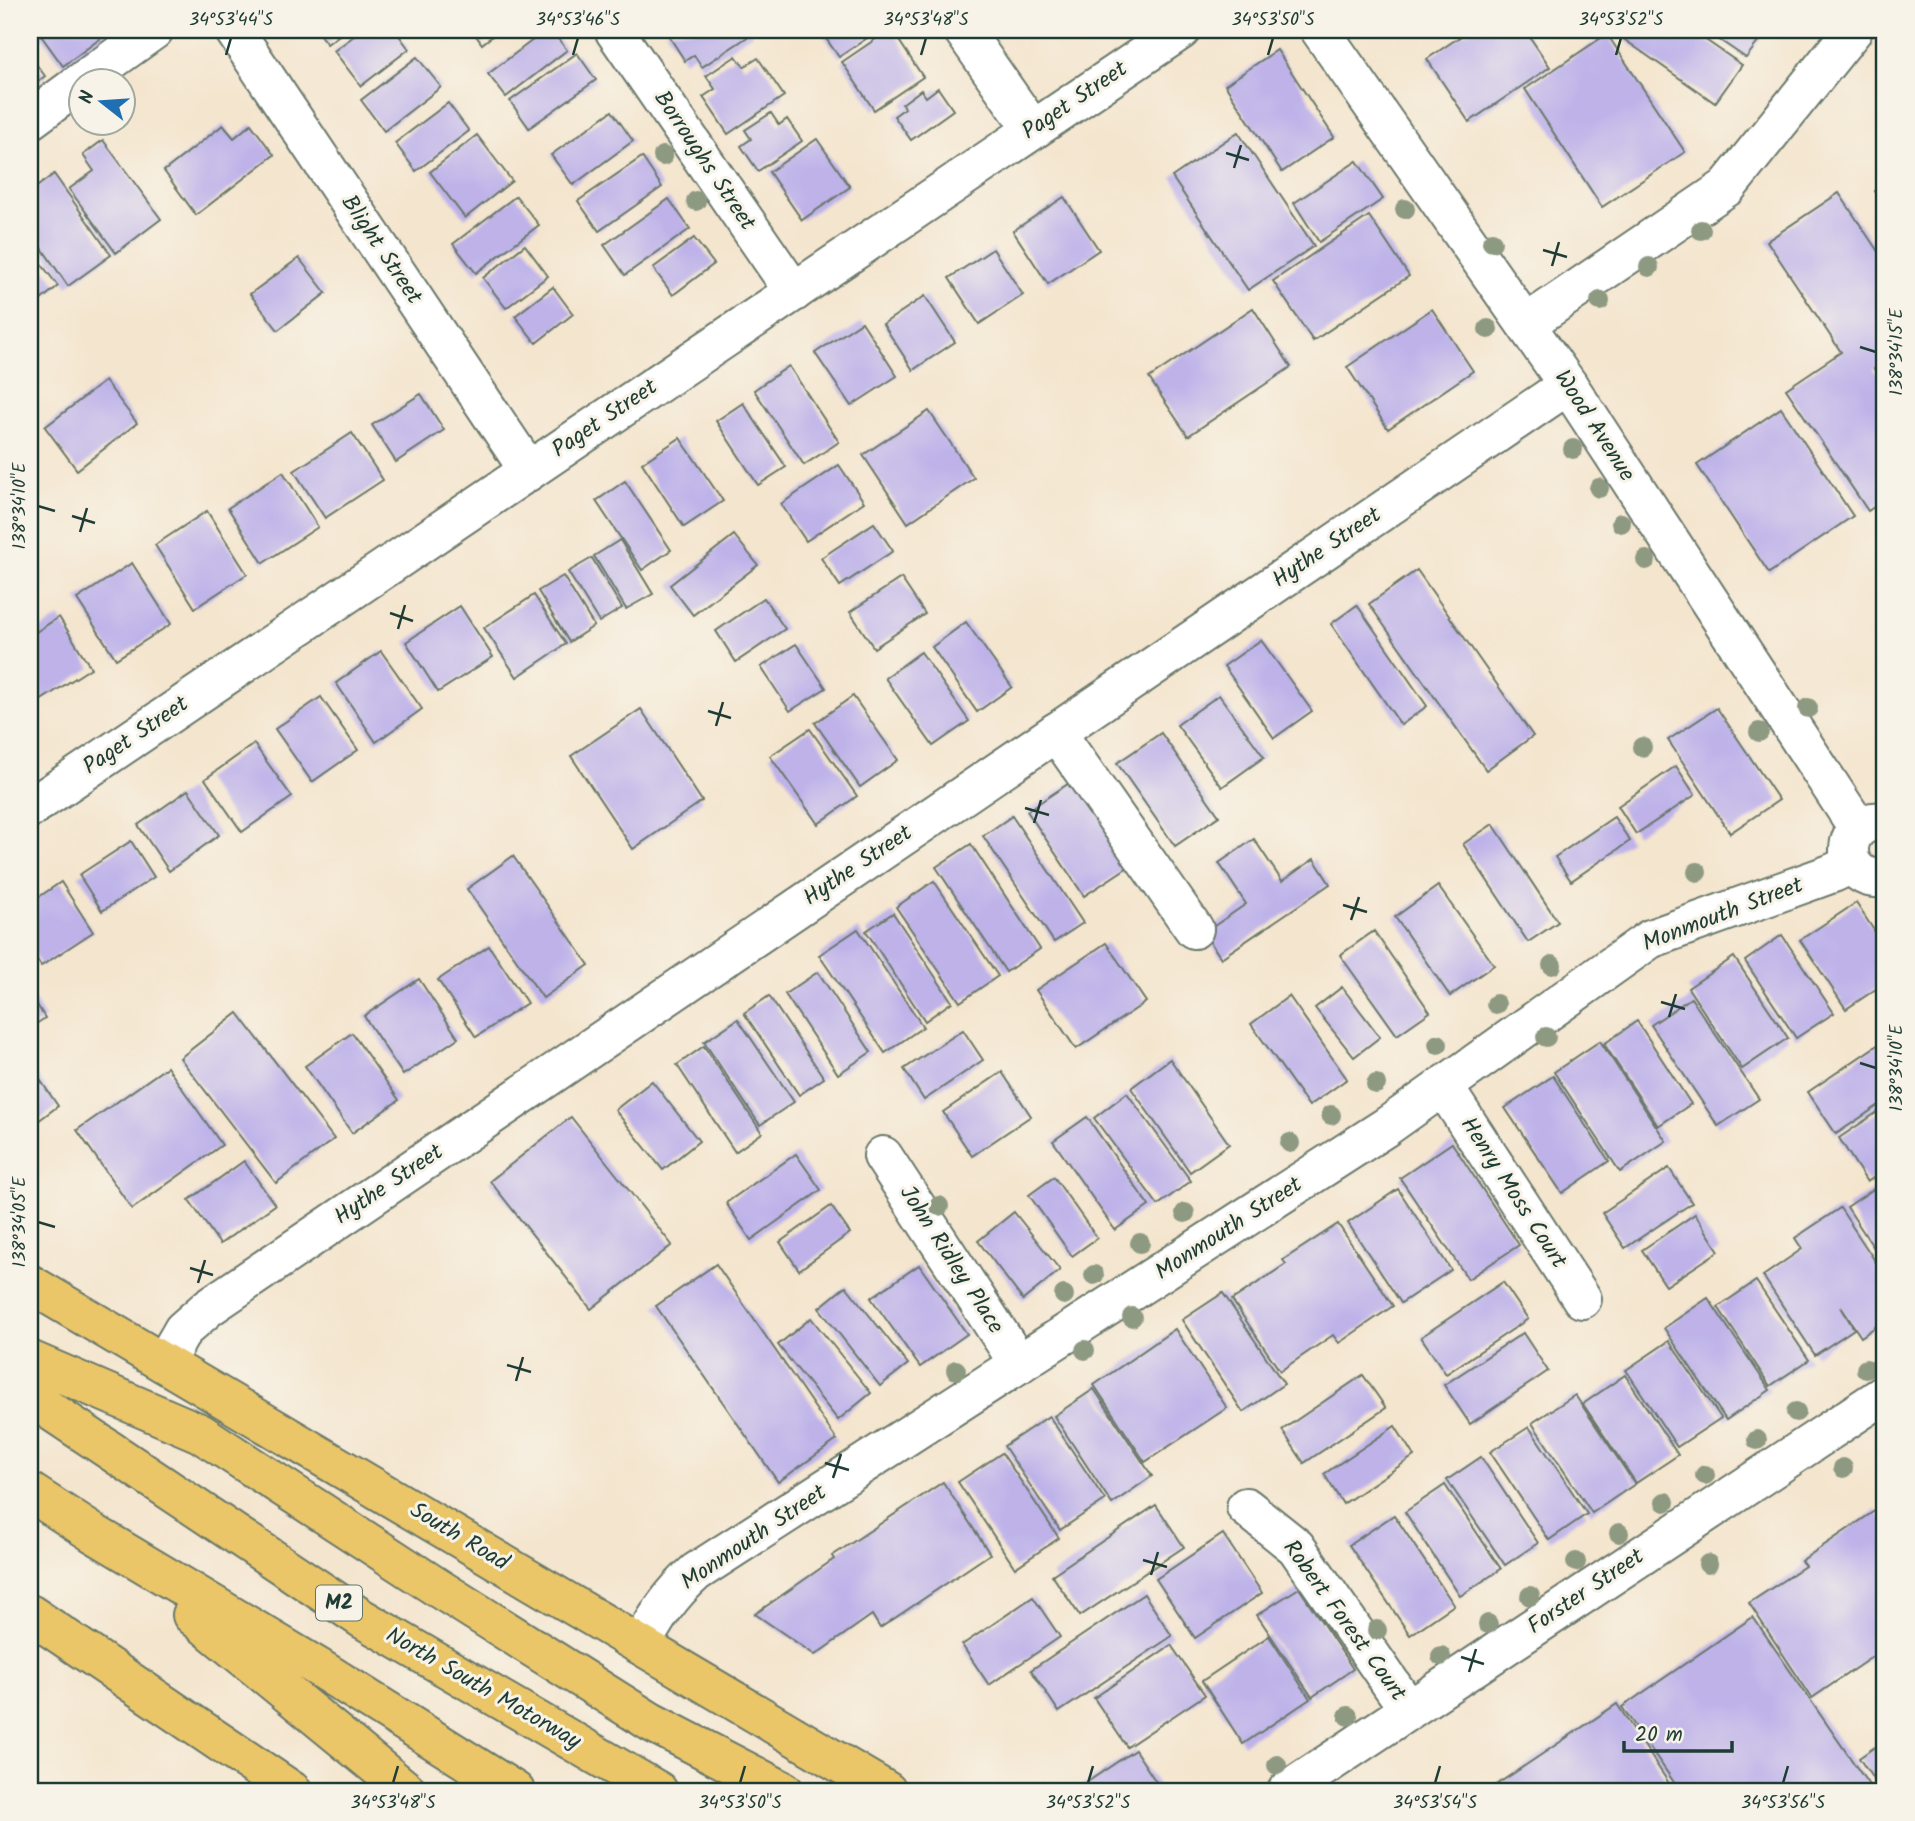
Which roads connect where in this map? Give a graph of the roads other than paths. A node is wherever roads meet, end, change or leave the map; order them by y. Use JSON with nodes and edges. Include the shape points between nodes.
{"nodes":[{"id":1,"x":154,"y":30,"type":"edge"},
{"id":2,"x":234,"y":30,"type":"edge"},
{"id":3,"x":614,"y":30,"type":"edge"},
{"id":4,"x":963,"y":30,"type":"edge"},
{"id":5,"x":1181,"y":30,"type":"edge"},
{"id":6,"x":1320,"y":30,"type":"edge"},
{"id":7,"x":1853,"y":30,"type":"edge"},
{"id":8,"x":104,"y":66,"type":"edge"},
{"id":9,"x":66,"y":94,"type":"edge"},
{"id":10,"x":30,"y":120,"type":"edge"},
{"id":11,"x":1033,"y":130,"type":"junction"},
{"id":12,"x":794,"y":292,"type":"junction"},
{"id":13,"x":1526,"y":324,"type":"junction"},
{"id":14,"x":1568,"y":385,"type":"junction"},
{"id":15,"x":529,"y":471,"type":"junction"},
{"id":16,"x":1056,"y":732,"type":"junction"},
{"id":17,"x":30,"y":808,"type":"edge"},
{"id":18,"x":1870,"y":848,"type":"edge"},
{"id":19,"x":1194,"y":929,"type":"dead end"},
{"id":20,"x":1443,"y":1086,"type":"junction"},
{"id":21,"x":883,"y":1156,"type":"dead end"},
{"id":22,"x":30,"y":1284,"type":"edge"},
{"id":23,"x":1582,"y":1299,"type":"dead end"},
{"id":24,"x":30,"y":1360,"type":"edge"},
{"id":25,"x":164,"y":1363,"type":"junction"},
{"id":26,"x":1020,"y":1364,"type":"junction"},
{"id":27,"x":1885,"y":1394,"type":"edge"},
{"id":28,"x":30,"y":1397,"type":"edge"},
{"id":29,"x":30,"y":1492,"type":"edge"},
{"id":30,"x":1246,"y":1507,"type":"dead end"},
{"id":31,"x":93,"y":1533,"type":"junction"},
{"id":32,"x":30,"y":1614,"type":"edge"},
{"id":33,"x":641,"y":1645,"type":"junction"},
{"id":34,"x":1409,"y":1710,"type":"junction"},
{"id":35,"x":292,"y":1791,"type":"edge"},
{"id":36,"x":407,"y":1791,"type":"edge"},
{"id":37,"x":515,"y":1791,"type":"edge"},
{"id":38,"x":658,"y":1791,"type":"edge"},
{"id":39,"x":784,"y":1791,"type":"edge"},
{"id":40,"x":887,"y":1791,"type":"edge"},
{"id":41,"x":1287,"y":1791,"type":"edge"}],
"edges":[{"from":1,"to":8,"type":"street"},
{"from":2,"to":15,"type":"street","name":"Blight Street"},
{"from":3,"to":12,"type":"street","name":"Borroughs Street"},
{"from":4,"to":11,"type":"street"},
{"from":5,"to":11,"type":"street","name":"Paget Street"},
{"from":6,"to":13,"type":"street","name":"Wood Avenue"},
{"from":7,"to":13,"type":"street","via":[[1727,187]]},
{"from":9,"to":10,"type":"street"},
{"from":11,"to":12,"type":"street","name":"Paget Street"},
{"from":12,"to":15,"type":"street","name":"Paget Street"},
{"from":13,"to":14,"type":"street","name":"Wood Avenue"},
{"from":14,"to":16,"type":"street","name":"Hythe Street"},
{"from":14,"to":18,"type":"street","name":"Wood Avenue"},
{"from":15,"to":17,"type":"street","name":"Paget Street"},
{"from":16,"to":19,"type":"street"},
{"from":16,"to":25,"type":"street","name":"Hythe Street","via":[[209,1307],[183,1330]]},
{"from":18,"to":20,"type":"street","name":"Monmouth Street","via":[[1833,873],[1650,939]]},
{"from":20,"to":23,"type":"street","name":"Henry Moss Court"},
{"from":20,"to":26,"type":"street","name":"Monmouth Street","via":[[1386,1128]]},
{"from":21,"to":26,"type":"street","name":"John Ridley Place"},
{"from":22,"to":25,"type":"main road","name":"South Road"},
{"from":24,"to":39,"type":"main road","via":[[200,1433],[651,1722]]},
{"from":25,"to":33,"type":"main road","name":"South Road"},
{"from":26,"to":33,"type":"street","name":"Monmouth Street","via":[[696,1572],[676,1590]]},
{"from":27,"to":34,"type":"street","name":"Forster Street"},
{"from":28,"to":38,"type":"main road","name":"North South Motorway","number":"M2","via":[[361,1618]]},
{"from":29,"to":31,"type":"main road"},
{"from":30,"to":34,"type":"street","name":"Robert Forest Court","via":[[1296,1547]]},
{"from":31,"to":36,"type":"main road"},
{"from":31,"to":37,"type":"main road"},
{"from":32,"to":35,"type":"main road"},
{"from":33,"to":40,"type":"main road","name":"South Road"},
{"from":34,"to":41,"type":"street","name":"Forster Street"}]}
